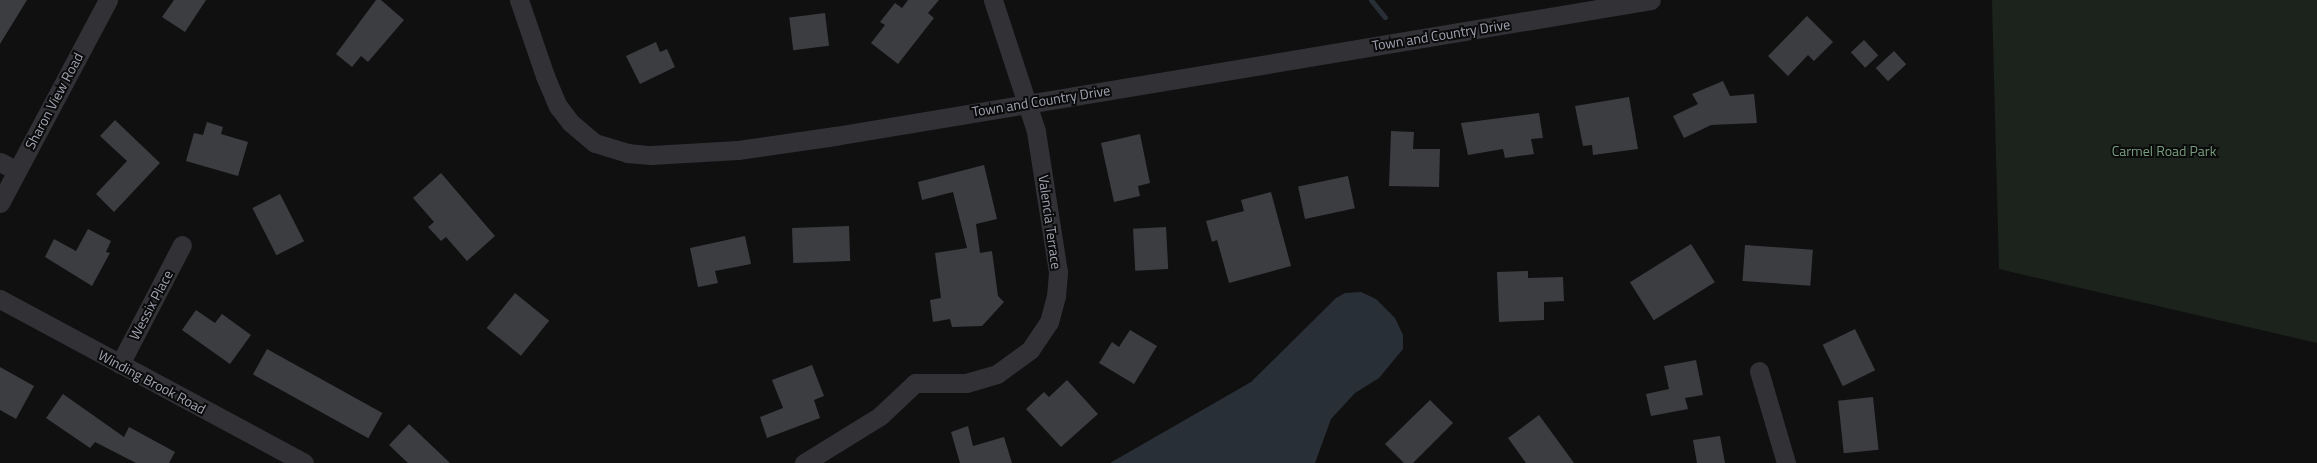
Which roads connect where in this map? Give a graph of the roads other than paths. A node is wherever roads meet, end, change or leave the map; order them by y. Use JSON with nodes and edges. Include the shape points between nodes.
{"nodes":[{"id":1,"x":108,"y":0,"type":"edge"},
{"id":2,"x":519,"y":0,"type":"edge"},
{"id":3,"x":993,"y":0,"type":"edge"},
{"id":4,"x":1651,"y":0,"type":"edge"},
{"id":5,"x":1029,"y":103,"type":"junction"},
{"id":6,"x":0,"y":162,"type":"edge"},
{"id":7,"x":17,"y":171,"type":"junction"},
{"id":8,"x":0,"y":202,"type":"edge"},
{"id":9,"x":182,"y":245,"type":"dead end"},
{"id":10,"x":0,"y":299,"type":"edge"},
{"id":11,"x":120,"y":364,"type":"junction"},
{"id":12,"x":1759,"y":371,"type":"dead end"},
{"id":13,"x":304,"y":463,"type":"edge"},
{"id":14,"x":804,"y":463,"type":"edge"},
{"id":15,"x":1786,"y":463,"type":"edge"}],
"edges":[{"from":1,"to":7,"type":"street","name":"Sharon View Road"},
{"from":2,"to":5,"type":"street","name":"Town and Country Drive","via":[[558,106],[587,138],[627,153],[651,155],[738,150]]},
{"from":3,"to":5,"type":"street","name":"Valencia Terrace"},
{"from":4,"to":5,"type":"street","name":"Town and Country Drive"},
{"from":5,"to":14,"type":"street","name":"Valencia Terrace","via":[[1058,272],[1049,322],[1030,350],[996,374],[966,383],[915,383],[880,416]]},
{"from":6,"to":7,"type":"street"},
{"from":7,"to":8,"type":"street","name":"Sharon View Road"},
{"from":9,"to":11,"type":"street","name":"Wessix Place"},
{"from":10,"to":11,"type":"street","name":"Winding Brook Road"},
{"from":11,"to":13,"type":"street","name":"Winding Brook Road"},
{"from":12,"to":15,"type":"street"}]}
